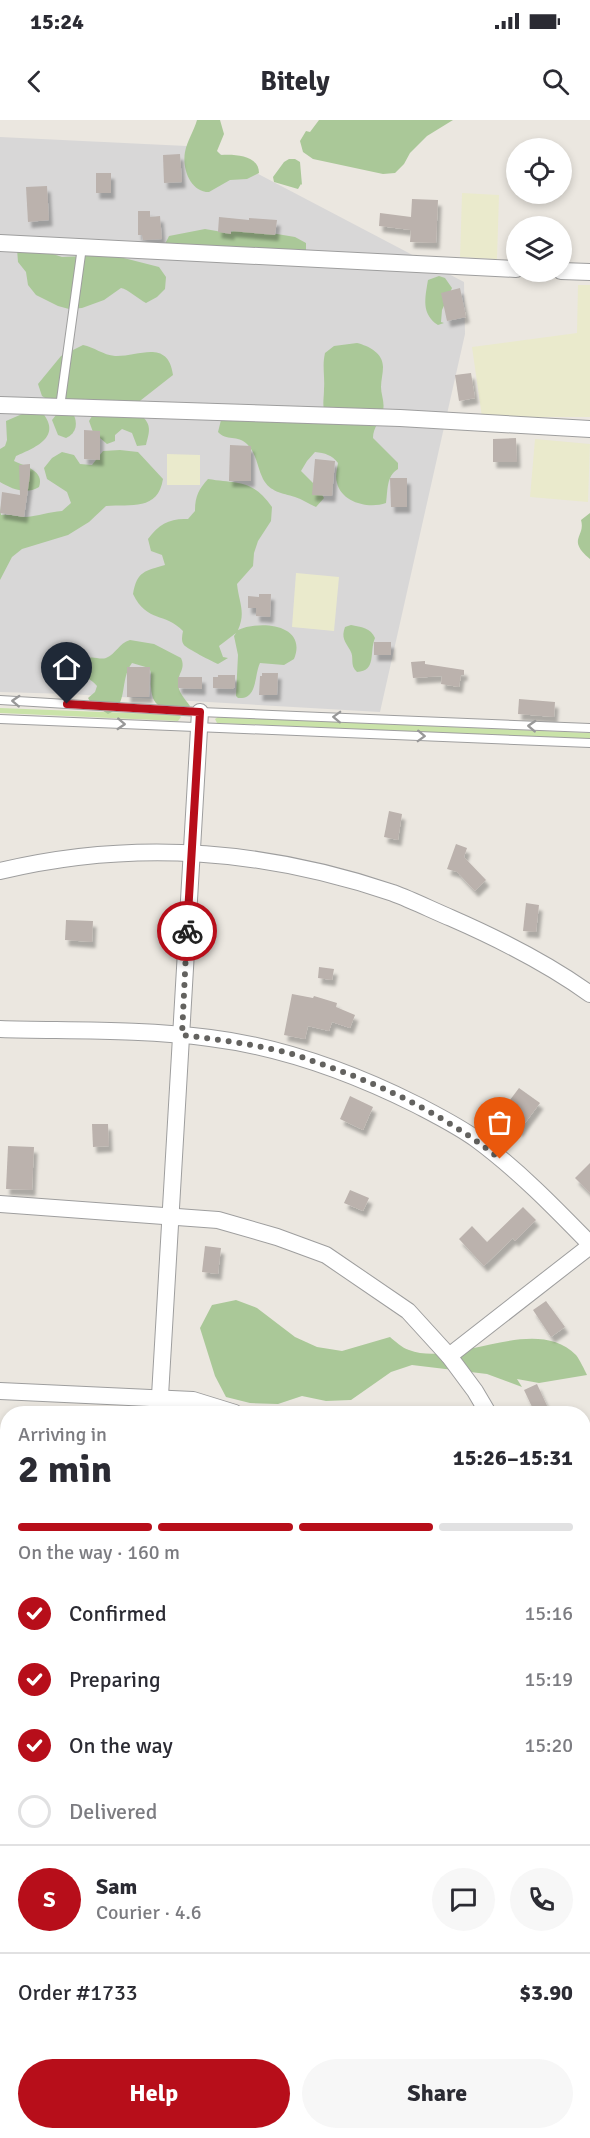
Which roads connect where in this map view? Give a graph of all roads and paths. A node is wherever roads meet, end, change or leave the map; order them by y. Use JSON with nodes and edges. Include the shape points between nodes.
{"nodes":[{"id":1,"x":0,"y":243,"type":"edge"},
{"id":2,"x":82,"y":246,"type":"junction"},
{"id":3,"x":506,"y":267,"type":"edge"},
{"id":4,"x":572,"y":271,"type":"edge"},
{"id":5,"x":590,"y":272,"type":"edge"},
{"id":6,"x":0,"y":405,"type":"edge"},
{"id":7,"x":60,"y":407,"type":"junction"},
{"id":8,"x":590,"y":429,"type":"edge"},
{"id":9,"x":0,"y":700,"type":"edge"},
{"id":10,"x":0,"y":719,"type":"edge"},
{"id":11,"x":200,"y":720,"type":"junction"},
{"id":12,"x":590,"y":728,"type":"edge"},
{"id":13,"x":590,"y":743,"type":"edge"},
{"id":14,"x":192,"y":852,"type":"junction"},
{"id":15,"x":0,"y":871,"type":"edge"},
{"id":16,"x":590,"y":994,"type":"edge"},
{"id":17,"x":0,"y":1029,"type":"edge"},
{"id":18,"x":182,"y":1035,"type":"junction"},
{"id":19,"x":0,"y":1204,"type":"edge"},
{"id":20,"x":171,"y":1216,"type":"junction"},
{"id":21,"x":590,"y":1245,"type":"edge"},
{"id":22,"x":449,"y":1356,"type":"junction"},
{"id":23,"x":0,"y":1391,"type":"edge"},
{"id":24,"x":160,"y":1406,"type":"edge"},
{"id":25,"x":213,"y":1406,"type":"edge"},
{"id":26,"x":484,"y":1406,"type":"edge"}],
"edges":[{"from":1,"to":2,"type":"street"},
{"from":2,"to":3,"type":"street"},
{"from":2,"to":7,"type":"lane"},
{"from":4,"to":5,"type":"street"},
{"from":6,"to":7,"type":"street"},
{"from":7,"to":8,"type":"street","via":[[400,418]]},
{"from":11,"to":9,"type":"lane","one_way":true},
{"from":10,"to":11,"type":"lane","one_way":true},
{"from":12,"to":11,"type":"lane","one_way":true},
{"from":11,"to":13,"type":"lane","one_way":true},
{"from":11,"to":14,"type":"street"},
{"from":14,"to":15,"type":"street","via":[[66,857]]},
{"from":14,"to":16,"type":"street","via":[[270,861],[395,894],[488,934],[563,974]]},
{"from":14,"to":18,"type":"street"},
{"from":17,"to":18,"type":"street"},
{"from":18,"to":20,"type":"street"},
{"from":18,"to":21,"type":"street","via":[[287,1052],[386,1089],[475,1139],[549,1201]]},
{"from":19,"to":20,"type":"street"},
{"from":20,"to":22,"type":"street","via":[[218,1220],[326,1255],[408,1311]]},
{"from":20,"to":24,"type":"street"},
{"from":21,"to":22,"type":"street"},
{"from":22,"to":26,"type":"street"},
{"from":23,"to":24,"type":"street"},
{"from":24,"to":25,"type":"street","via":[[193,1400]]}]}
